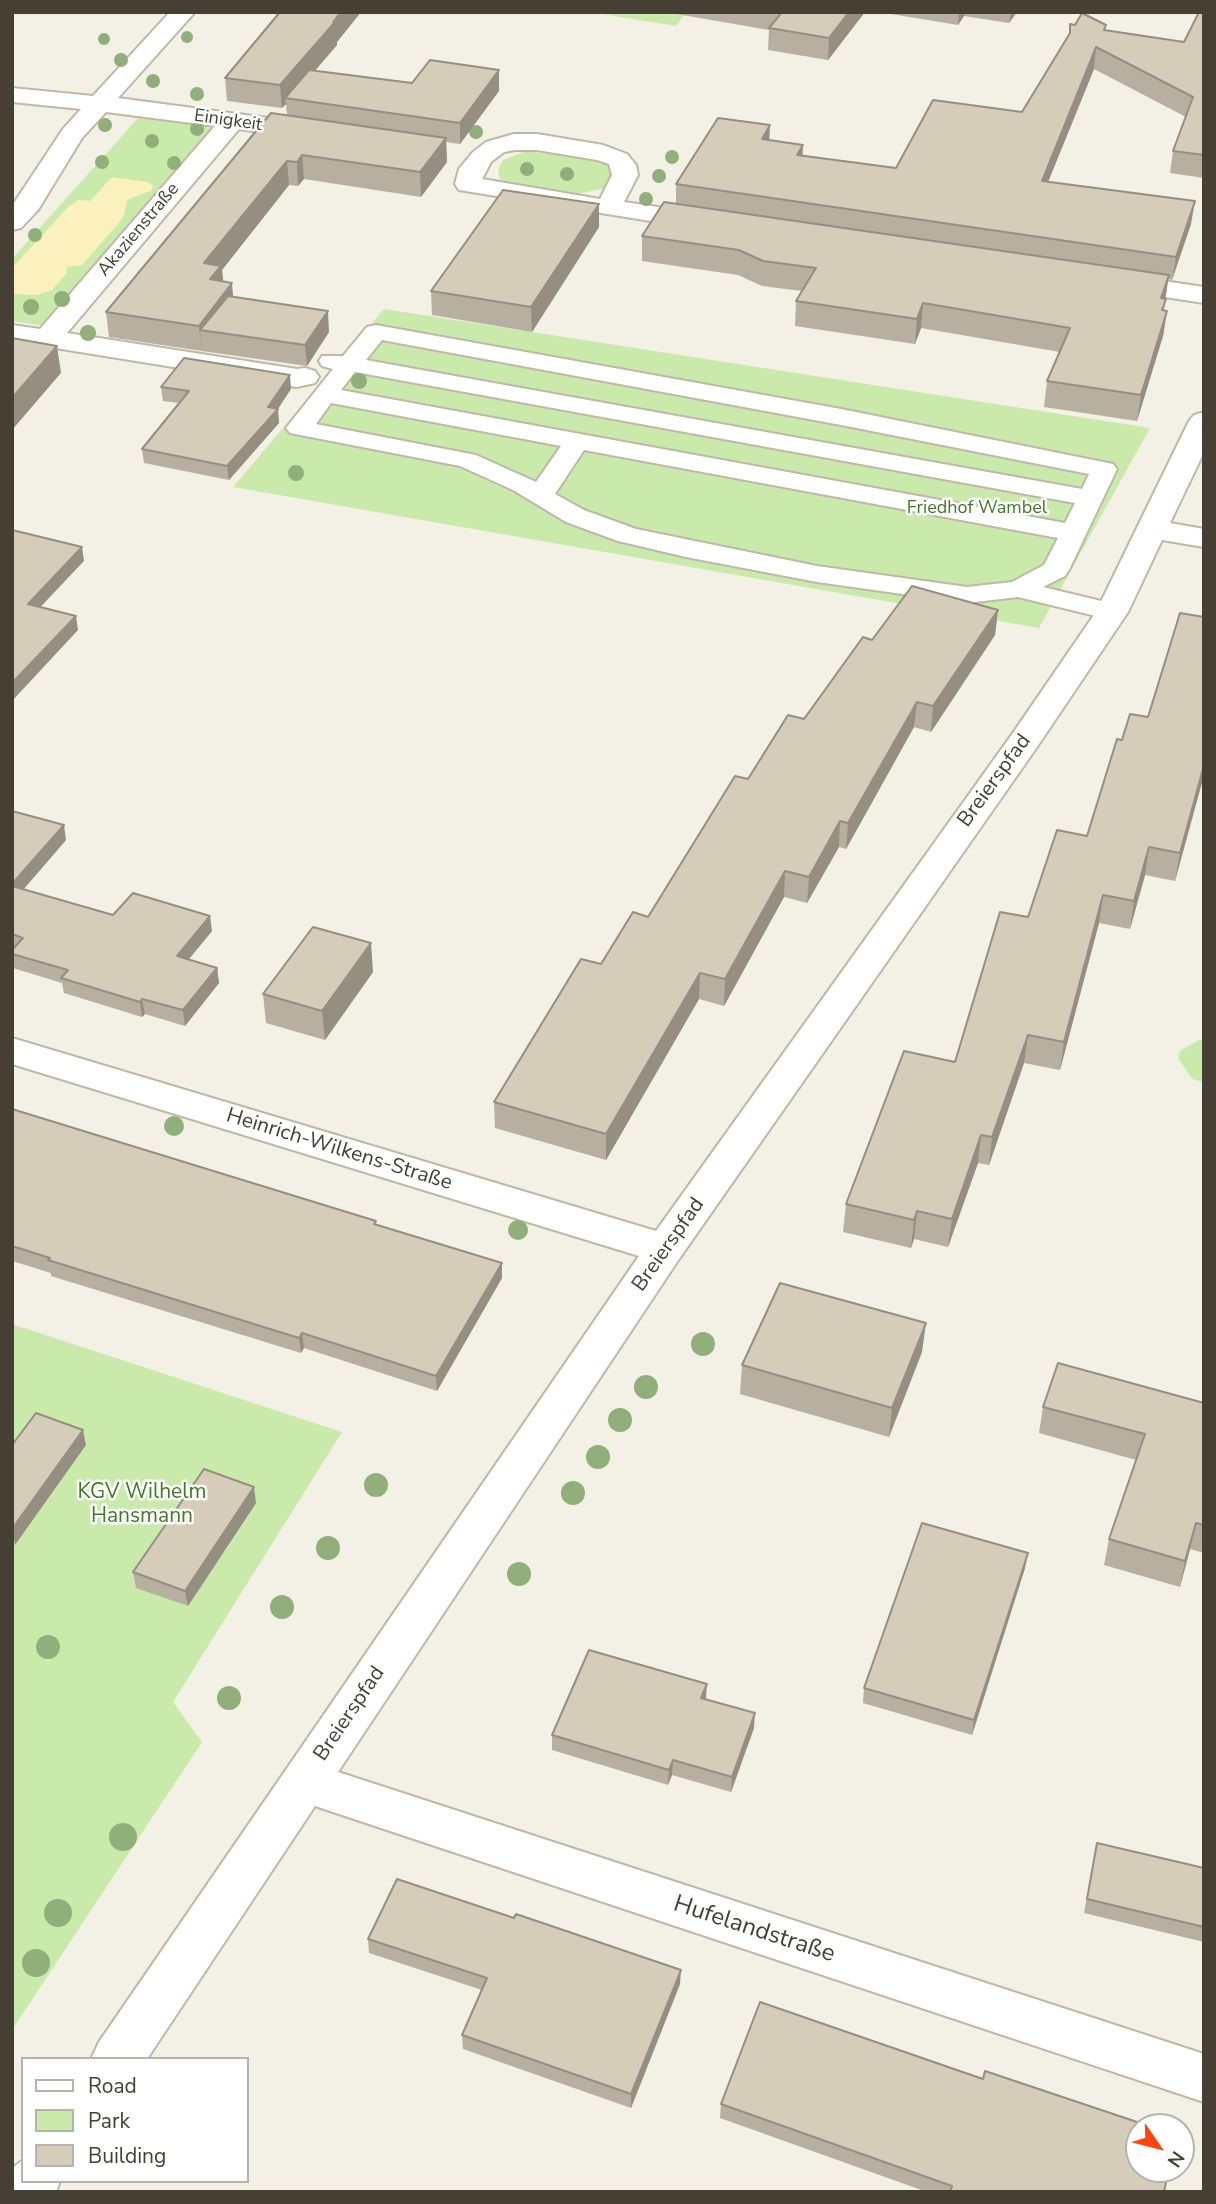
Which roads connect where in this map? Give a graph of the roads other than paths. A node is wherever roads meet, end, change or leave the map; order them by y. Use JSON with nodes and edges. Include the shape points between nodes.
{"nodes":[{"id":1,"x":183,"y":12,"type":"edge"},
{"id":2,"x":12,"y":95,"type":"edge"},
{"id":3,"x":99,"y":104,"type":"junction"},
{"id":4,"x":232,"y":122,"type":"junction"},
{"id":5,"x":342,"y":136,"type":"edge"},
{"id":6,"x":608,"y":208,"type":"junction"},
{"id":7,"x":12,"y":222,"type":"edge"},
{"id":8,"x":728,"y":225,"type":"edge"},
{"id":9,"x":1094,"y":279,"type":"edge"},
{"id":10,"x":1204,"y":295,"type":"edge"},
{"id":11,"x":12,"y":333,"type":"edge"},
{"id":12,"x":47,"y":338,"type":"junction"},
{"id":13,"x":339,"y":363,"type":"junction"},
{"id":14,"x":316,"y":386,"type":"junction"},
{"id":15,"x":1204,"y":421,"type":"edge"},
{"id":16,"x":871,"y":423,"type":"junction"},
{"id":17,"x":577,"y":441,"type":"junction"},
{"id":18,"x":852,"y":457,"type":"junction"},
{"id":19,"x":540,"y":496,"type":"junction"},
{"id":20,"x":1090,"y":498,"type":"junction"},
{"id":21,"x":1152,"y":529,"type":"junction"},
{"id":22,"x":1074,"y":533,"type":"junction"},
{"id":23,"x":1204,"y":538,"type":"edge"},
{"id":24,"x":1018,"y":589,"type":"junction"},
{"id":25,"x":1112,"y":612,"type":"junction"},
{"id":26,"x":12,"y":1051,"type":"edge"},
{"id":27,"x":665,"y":1249,"type":"junction"},
{"id":28,"x":304,"y":1782,"type":"junction"},
{"id":29,"x":118,"y":2057,"type":"edge"},
{"id":30,"x":1204,"y":2078,"type":"edge"}],
"edges":[{"from":1,"to":3,"type":"street"},
{"from":2,"to":3,"type":"street","name":"Einigkeit"},
{"from":3,"to":4,"type":"street","name":"Einigkeit"},
{"from":3,"to":7,"type":"street","via":[[72,134],[29,204]]},
{"from":4,"to":5,"type":"street","name":"Einigkeit"},
{"from":4,"to":12,"type":"street","name":"Akazienstraße"},
{"from":6,"to":6,"type":"street","via":[[468,184],[469,155],[514,142],[609,155],[624,165],[625,175]]},
{"from":6,"to":8,"type":"street"},
{"from":9,"to":10,"type":"street"},
{"from":11,"to":12,"type":"street"},
{"from":12,"to":14,"type":"street","via":[[297,378]]},
{"from":13,"to":14,"type":"lane"},
{"from":13,"to":16,"type":"lane","via":[[376,332]]},
{"from":13,"to":18,"type":"lane"},
{"from":14,"to":17,"type":"lane"},
{"from":14,"to":19,"type":"lane","via":[[299,428],[467,460]]},
{"from":15,"to":21,"type":"street","name":"Breierspfad"},
{"from":16,"to":18,"type":"lane"},
{"from":16,"to":20,"type":"lane","via":[[1104,469]]},
{"from":17,"to":19,"type":"lane"},
{"from":17,"to":22,"type":"lane"},
{"from":18,"to":20,"type":"lane"},
{"from":19,"to":24,"type":"lane","via":[[591,523],[686,550],[967,595]]},
{"from":20,"to":22,"type":"lane"},
{"from":21,"to":23,"type":"street"},
{"from":21,"to":25,"type":"street","name":"Breierspfad"},
{"from":22,"to":24,"type":"lane","via":[[1055,570]]},
{"from":24,"to":25,"type":"lane"},
{"from":25,"to":27,"type":"street","name":"Breierspfad"},
{"from":26,"to":27,"type":"street","name":"Heinrich-Wilkens-Straße"},
{"from":27,"to":28,"type":"street","name":"Breierspfad"},
{"from":28,"to":29,"type":"street","name":"Breierspfad"},
{"from":28,"to":30,"type":"street","name":"Hufelandstraße"}]}
